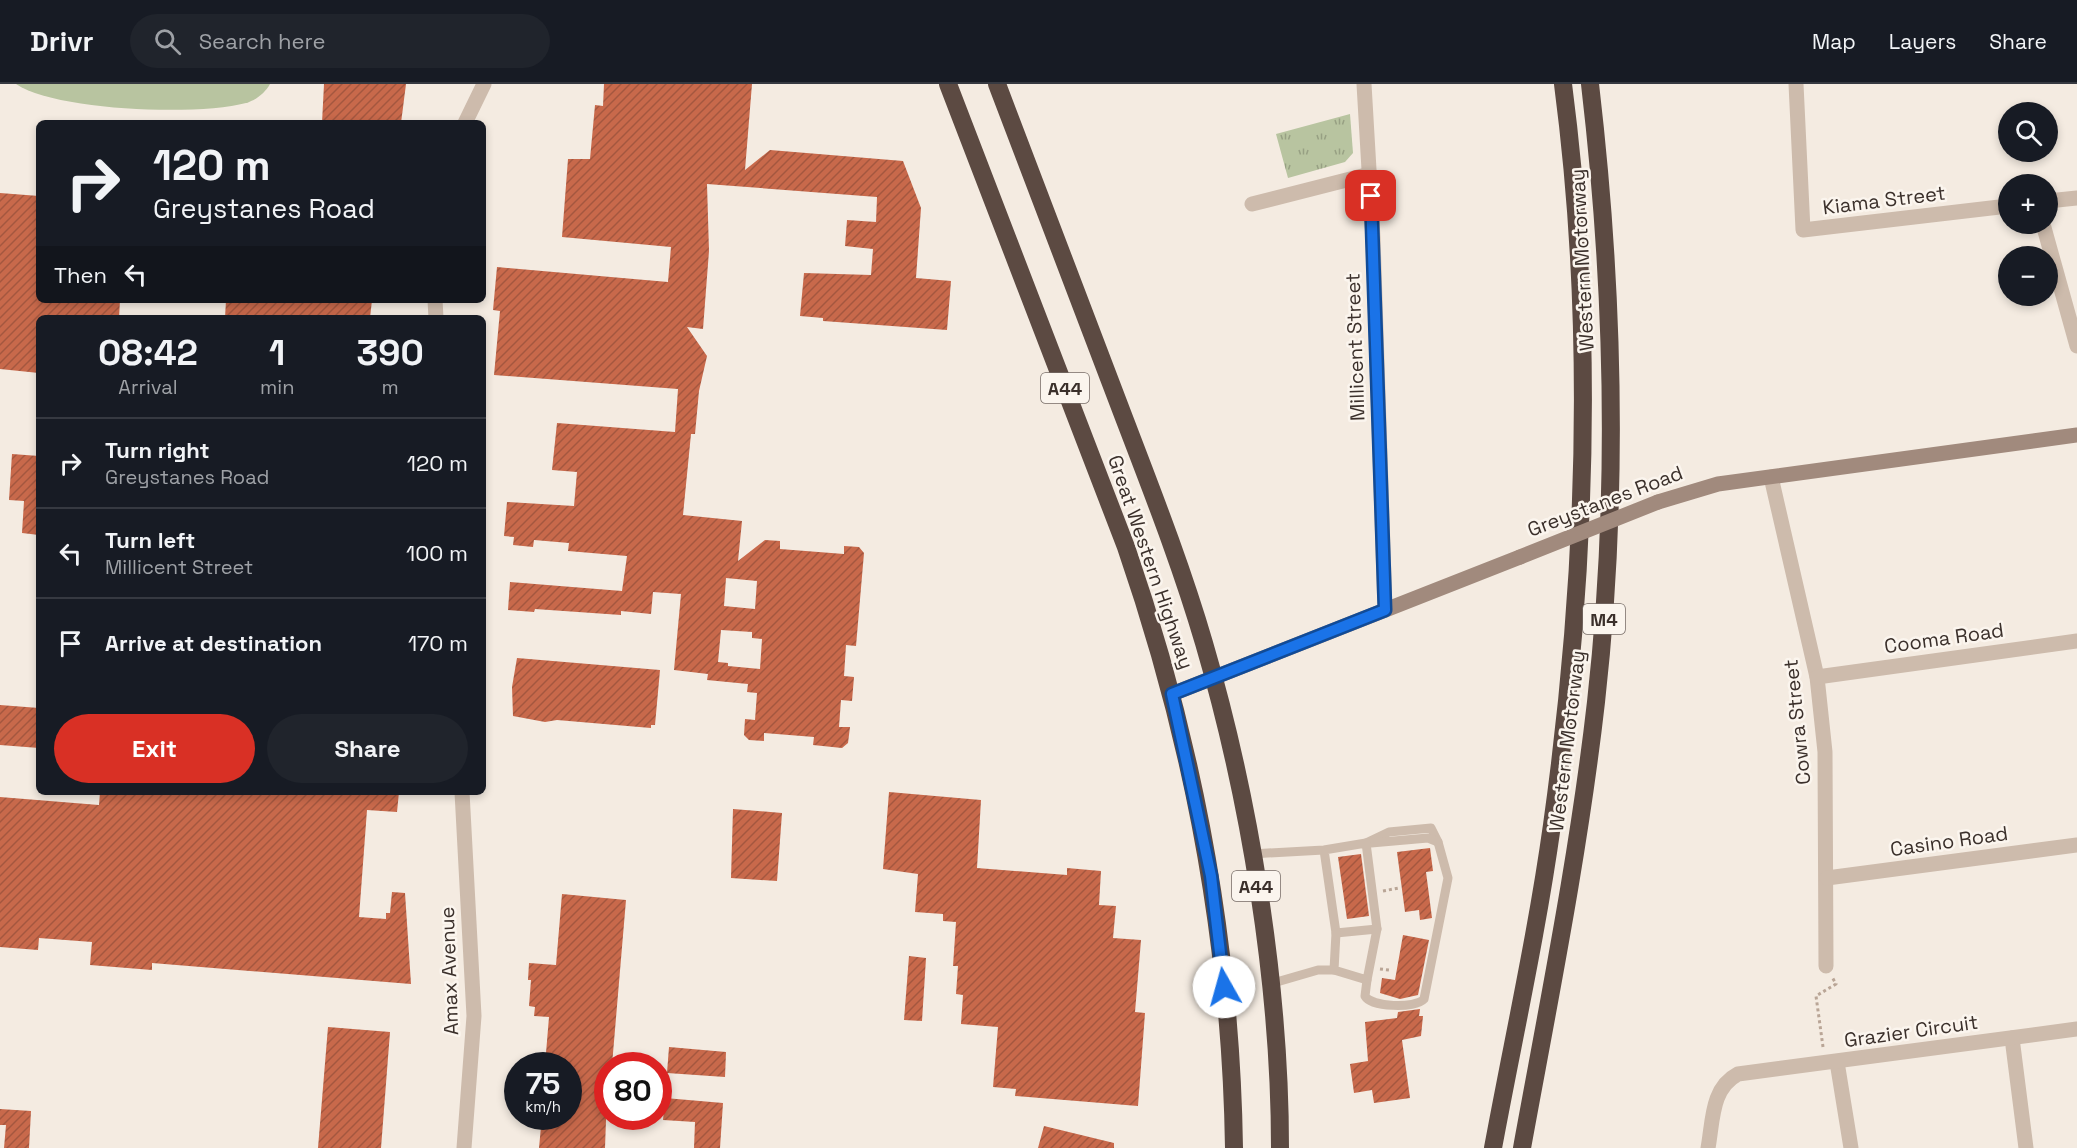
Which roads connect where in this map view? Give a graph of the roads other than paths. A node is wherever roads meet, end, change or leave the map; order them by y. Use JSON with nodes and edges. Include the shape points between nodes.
{"nodes":[{"id":1,"x":484,"y":84,"type":"edge"},
{"id":2,"x":948,"y":84,"type":"edge"},
{"id":3,"x":997,"y":84,"type":"edge"},
{"id":4,"x":1364,"y":84,"type":"edge"},
{"id":5,"x":1563,"y":84,"type":"edge"},
{"id":6,"x":1590,"y":84,"type":"edge"},
{"id":7,"x":1796,"y":84,"type":"edge"},
{"id":8,"x":466,"y":120,"type":"edge"},
{"id":9,"x":1370,"y":174,"type":"junction"},
{"id":10,"x":2077,"y":198,"type":"edge"},
{"id":11,"x":2058,"y":200,"type":"edge"},
{"id":12,"x":1252,"y":204,"type":"dead end"},
{"id":13,"x":1998,"y":207,"type":"edge"},
{"id":14,"x":2046,"y":234,"type":"edge"},
{"id":15,"x":2077,"y":346,"type":"edge"},
{"id":16,"x":2077,"y":435,"type":"edge"},
{"id":17,"x":1771,"y":477,"type":"junction"},
{"id":18,"x":1385,"y":610,"type":"junction"},
{"id":19,"x":2077,"y":641,"type":"edge"},
{"id":20,"x":1817,"y":677,"type":"junction"},
{"id":21,"x":1213,"y":678,"type":"junction"},
{"id":22,"x":1172,"y":694,"type":"junction"},
{"id":23,"x":462,"y":795,"type":"edge"},
{"id":24,"x":1366,"y":843,"type":"junction"},
{"id":25,"x":2077,"y":845,"type":"edge"},
{"id":26,"x":1324,"y":850,"type":"junction"},
{"id":27,"x":1251,"y":854,"type":"junction"},
{"id":28,"x":1827,"y":878,"type":"junction"},
{"id":29,"x":1377,"y":929,"type":"junction"},
{"id":30,"x":1336,"y":933,"type":"junction"},
{"id":31,"x":1826,"y":966,"type":"road end"},
{"id":32,"x":1334,"y":970,"type":"junction"},
{"id":33,"x":1367,"y":980,"type":"junction"},
{"id":34,"x":1270,"y":984,"type":"junction"},
{"id":35,"x":2077,"y":1029,"type":"edge"},
{"id":36,"x":2012,"y":1038,"type":"junction"},
{"id":37,"x":1831,"y":1063,"type":"junction"},
{"id":38,"x":464,"y":1148,"type":"edge"},
{"id":39,"x":1234,"y":1148,"type":"edge"},
{"id":40,"x":1280,"y":1148,"type":"edge"},
{"id":41,"x":1493,"y":1148,"type":"edge"},
{"id":42,"x":1522,"y":1148,"type":"edge"},
{"id":43,"x":1708,"y":1148,"type":"edge"},
{"id":44,"x":1851,"y":1148,"type":"edge"},
{"id":45,"x":2026,"y":1148,"type":"edge"}],
"edges":[{"from":1,"to":8,"type":"street"},
{"from":2,"to":22,"type":"highway","name":"Great Western Highway","number":"A44","via":[[1126,547]]},
{"from":3,"to":21,"type":"highway","name":"Great Western Highway","number":"A44","via":[[1155,499],[1190,597]]},
{"from":4,"to":9,"type":"street","name":"Millicent Street"},
{"from":5,"to":41,"type":"highway","name":"Western Motorway","number":"M4","via":[[1572,171],[1580,345],[1575,594],[1552,828]]},
{"from":6,"to":42,"type":"highway","name":"Western Motorway","number":"M4","via":[[1604,227],[1610,346],[1607,574],[1581,822]]},
{"from":7,"to":13,"type":"street","name":"Kiama Street","via":[[1803,230]]},
{"from":9,"to":12,"type":"street"},
{"from":9,"to":18,"type":"street","name":"Millicent Street"},
{"from":10,"to":11,"type":"street"},
{"from":14,"to":15,"type":"street"},
{"from":16,"to":17,"type":"main road","name":"Greystanes Road"},
{"from":17,"to":18,"type":"main road","name":"Greystanes Road","bridge":true,"via":[[1707,486],[1658,502]]},
{"from":17,"to":20,"type":"street","name":"Cowra Street"},
{"from":18,"to":21,"type":"main road","name":"Greystanes Road"},
{"from":19,"to":20,"type":"street","name":"Cooma Road"},
{"from":20,"to":28,"type":"street","name":"Cowra Street","via":[[1825,752]]},
{"from":21,"to":22,"type":"main road","name":"Greystanes Road"},
{"from":21,"to":27,"type":"highway","name":"Great Western Highway","number":"A44"},
{"from":22,"to":39,"type":"highway","name":"Great Western Highway","number":"A44","via":[[1211,876],[1227,1009]]},
{"from":23,"to":38,"type":"street","name":"Amax Avenue","via":[[474,1016]]},
{"from":24,"to":26,"type":"lane"},
{"from":24,"to":29,"type":"lane"},
{"from":24,"to":33,"type":"lane","via":[[1389,832],[1428,827],[1435,833],[1448,878],[1424,999],[1410,1006],[1372,1003],[1365,996]]},
{"from":25,"to":28,"type":"street","name":"Casino Road"},
{"from":26,"to":27,"type":"lane"},
{"from":26,"to":30,"type":"lane"},
{"from":27,"to":34,"type":"highway","name":"Great Western Highway","number":"A44"},
{"from":28,"to":31,"type":"street","name":"Cowra Street"},
{"from":29,"to":30,"type":"lane"},
{"from":29,"to":33,"type":"lane"},
{"from":30,"to":32,"type":"lane"},
{"from":32,"to":33,"type":"lane"},
{"from":32,"to":34,"type":"lane","via":[[1318,970]]},
{"from":34,"to":40,"type":"highway","name":"Great Western Highway","number":"A44","via":[[1278,1053]]},
{"from":35,"to":36,"type":"street","name":"Grazier Circuit"},
{"from":36,"to":37,"type":"street","name":"Grazier Circuit"},
{"from":36,"to":45,"type":"street"},
{"from":37,"to":43,"type":"street","via":[[1738,1074],[1728,1079],[1719,1088]]},
{"from":37,"to":44,"type":"street","name":"Grazier Circuit"}]}
